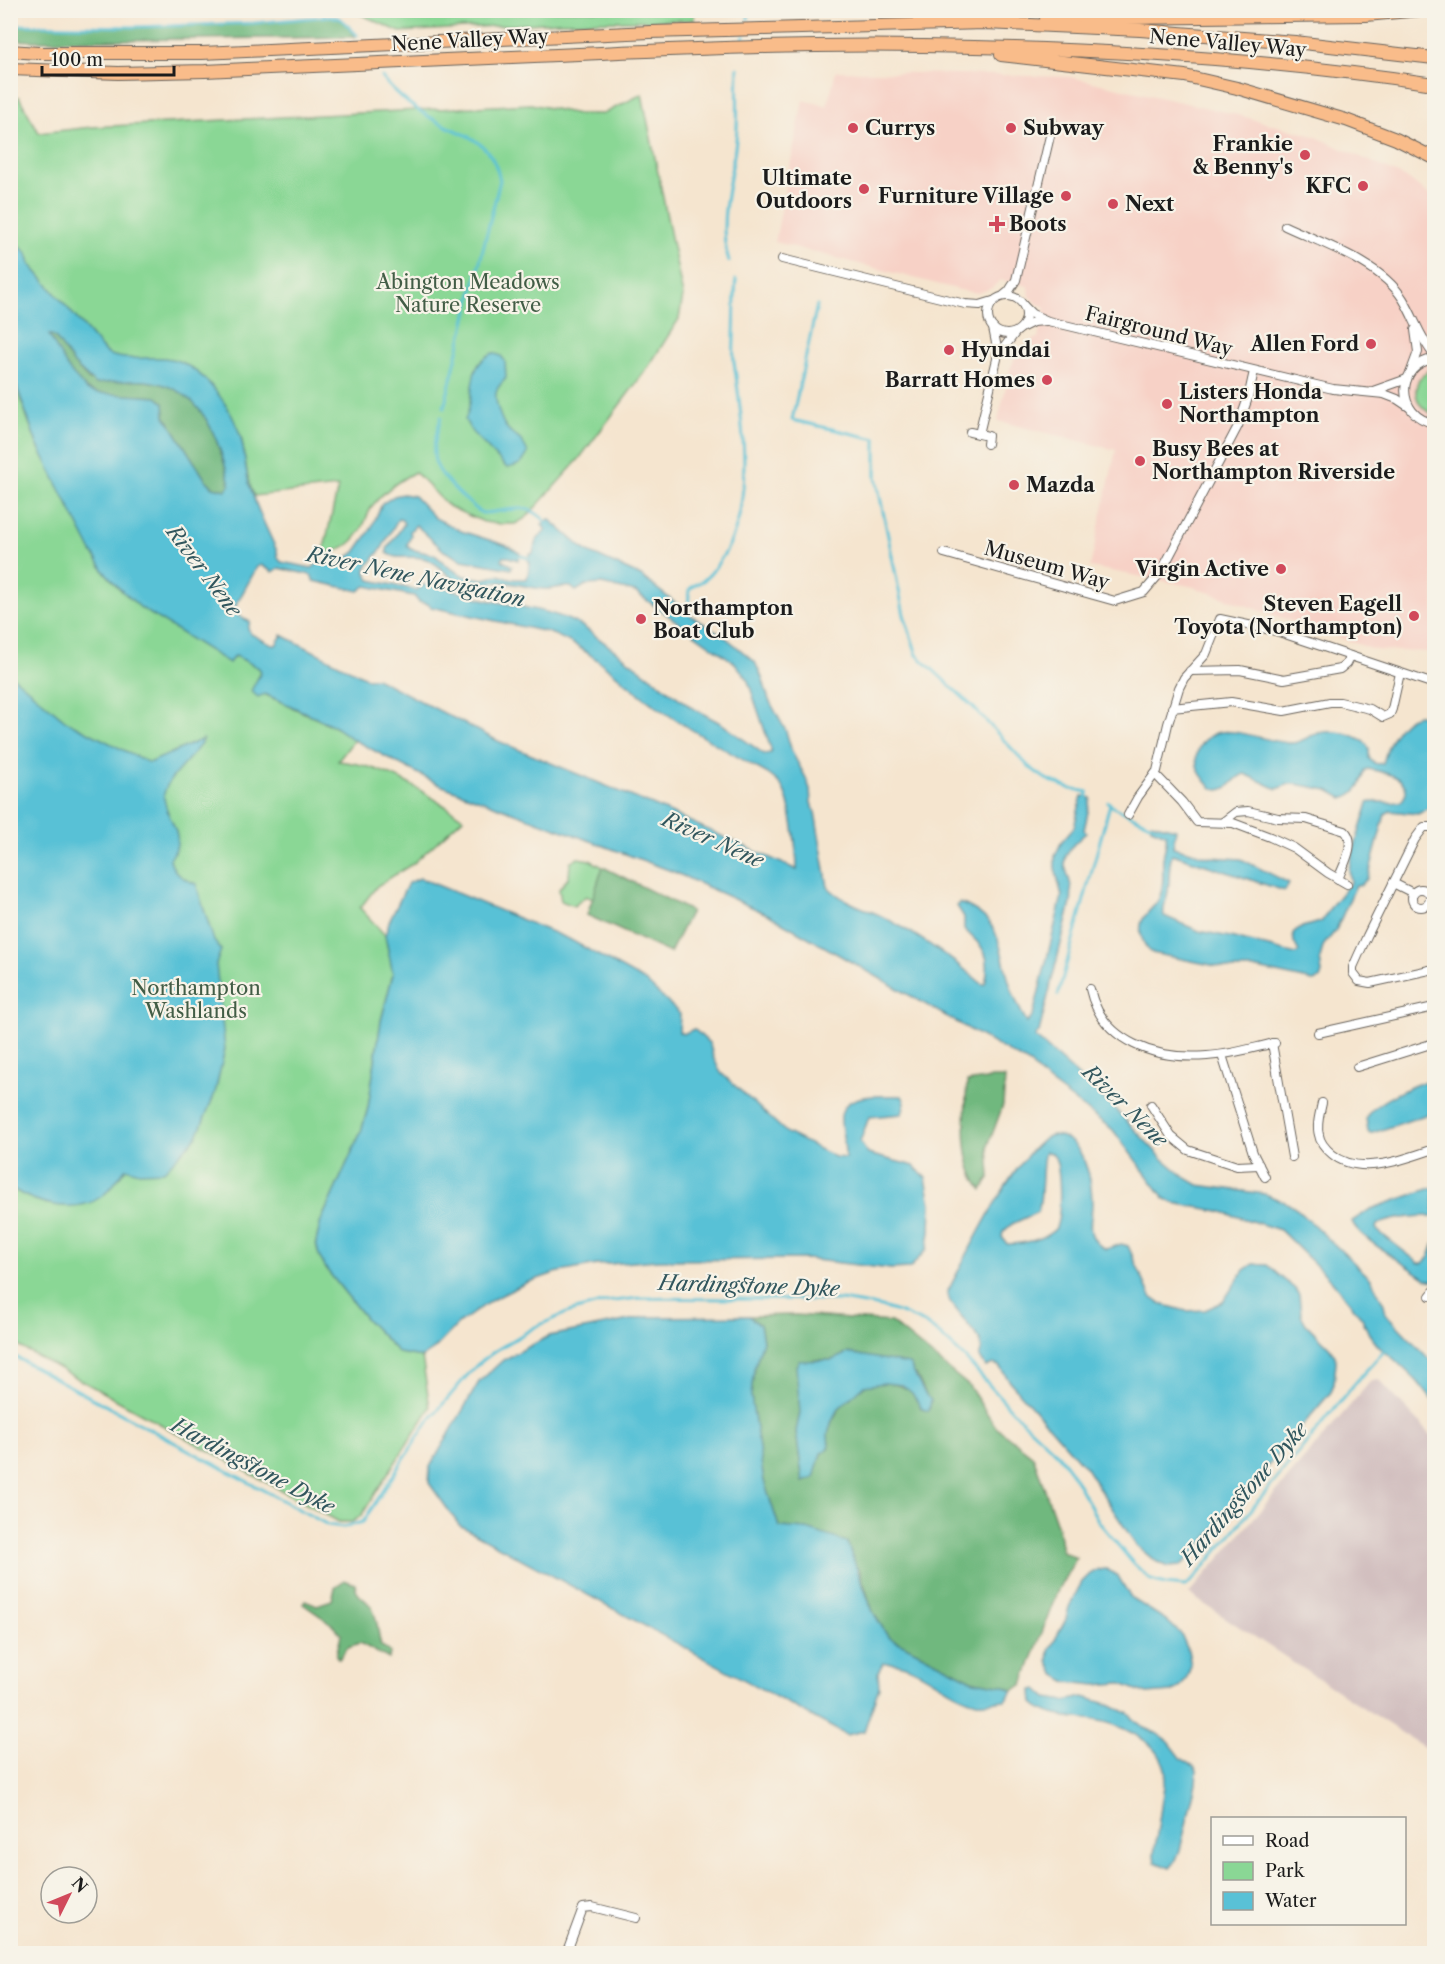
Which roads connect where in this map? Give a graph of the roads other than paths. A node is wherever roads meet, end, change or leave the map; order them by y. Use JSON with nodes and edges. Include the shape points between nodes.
{"nodes":[{"id":1,"x":1420,"y":10,"type":"edge"},
{"id":2,"x":985,"y":24,"type":"junction"},
{"id":3,"x":922,"y":45,"type":"junction"},
{"id":4,"x":10,"y":51,"type":"edge"},
{"id":5,"x":1434,"y":58,"type":"edge"},
{"id":6,"x":10,"y":69,"type":"edge"},
{"id":7,"x":1434,"y":84,"type":"edge"},
{"id":8,"x":1053,"y":123,"type":"dead end"},
{"id":9,"x":1434,"y":158,"type":"edge"},
{"id":10,"x":1285,"y":226,"type":"dead end"},
{"id":11,"x":782,"y":259,"type":"dead end"},
{"id":12,"x":1016,"y":280,"type":"junction"},
{"id":13,"x":1003,"y":296,"type":"junction"},
{"id":14,"x":993,"y":302,"type":"junction"},
{"id":15,"x":965,"y":304,"type":"junction"},
{"id":16,"x":1022,"y":304,"type":"junction"},
{"id":17,"x":988,"y":318,"type":"junction"},
{"id":18,"x":1048,"y":321,"type":"junction"},
{"id":19,"x":1415,"y":326,"type":"junction"},
{"id":20,"x":993,"y":328,"type":"junction"},
{"id":21,"x":1018,"y":330,"type":"junction"},
{"id":22,"x":1434,"y":357,"type":"edge"},
{"id":23,"x":997,"y":358,"type":"junction"},
{"id":24,"x":1254,"y":371,"type":"junction"},
{"id":25,"x":1409,"y":375,"type":"junction"},
{"id":26,"x":1369,"y":392,"type":"junction"},
{"id":27,"x":1409,"y":407,"type":"junction"},
{"id":28,"x":1434,"y":423,"type":"edge"},
{"id":29,"x":970,"y":432,"type":"dead end"},
{"id":30,"x":979,"y":434,"type":"junction"},
{"id":31,"x":987,"y":444,"type":"dead end"},
{"id":32,"x":944,"y":553,"type":"dead end"},
{"id":33,"x":1350,"y":656,"type":"junction"},
{"id":34,"x":1190,"y":671,"type":"junction"},
{"id":35,"x":1400,"y":673,"type":"junction"},
{"id":36,"x":1434,"y":684,"type":"edge"},
{"id":37,"x":1172,"y":708,"type":"junction"},
{"id":38,"x":1155,"y":774,"type":"junction"},
{"id":39,"x":1128,"y":815,"type":"dead end"},
{"id":40,"x":1223,"y":822,"type":"junction"},
{"id":41,"x":1434,"y":827,"type":"edge"},
{"id":42,"x":1338,"y":879,"type":"junction"},
{"id":43,"x":1394,"y":883,"type":"junction"},
{"id":44,"x":1347,"y":884,"type":"dead end"},
{"id":45,"x":1413,"y":893,"type":"dead end"},
{"id":46,"x":1434,"y":969,"type":"edge"},
{"id":47,"x":1090,"y":989,"type":"dead end"},
{"id":48,"x":1434,"y":1007,"type":"edge"},
{"id":49,"x":1318,"y":1033,"type":"dead end"},
{"id":50,"x":1434,"y":1043,"type":"edge"},
{"id":51,"x":1222,"y":1054,"type":"junction"},
{"id":52,"x":1357,"y":1067,"type":"dead end"},
{"id":53,"x":1322,"y":1103,"type":"dead end"},
{"id":54,"x":1151,"y":1105,"type":"dead end"},
{"id":55,"x":1434,"y":1149,"type":"edge"},
{"id":56,"x":1292,"y":1156,"type":"dead end"},
{"id":57,"x":1259,"y":1165,"type":"junction"},
{"id":58,"x":1265,"y":1177,"type":"dead end"},
{"id":59,"x":636,"y":1918,"type":"dead end"},
{"id":60,"x":566,"y":1953,"type":"edge"}],
"edges":[{"from":1,"to":2,"type":"highway","via":[[1366,15],[1025,19]]},
{"from":2,"to":4,"type":"highway","name":"Nene Valley Way","via":[[650,32],[202,53]]},
{"from":2,"to":5,"type":"highway","name":"Nene Valley Way","via":[[1140,30]]},
{"from":3,"to":6,"type":"highway","name":"Nene Valley Way","via":[[738,47],[194,72]]},
{"from":3,"to":7,"type":"highway","name":"Nene Valley Way","via":[[1210,60]]},
{"from":3,"to":9,"type":"highway","via":[[1185,76],[1346,120]]},
{"from":8,"to":12,"type":"street"},
{"from":10,"to":19,"type":"street","via":[[1381,274],[1402,298]]},
{"from":11,"to":15,"type":"street"},
{"from":12,"to":13,"type":"street"},
{"from":12,"to":16,"type":"street"},
{"from":13,"to":14,"type":"street"},
{"from":13,"to":16,"type":"street","via":[[1014,297]]},
{"from":14,"to":15,"type":"street"},
{"from":14,"to":17,"type":"street"},
{"from":15,"to":17,"type":"street"},
{"from":16,"to":18,"type":"street"},
{"from":16,"to":21,"type":"street","via":[[1026,316]]},
{"from":17,"to":20,"type":"street"},
{"from":18,"to":21,"type":"street","via":[[1033,322]]},
{"from":18,"to":24,"type":"street","name":"Fairground Way"},
{"from":19,"to":22,"type":"street"},
{"from":19,"to":25,"type":"street","via":[[1418,352]]},
{"from":20,"to":21,"type":"street","via":[[1005,334]]},
{"from":20,"to":23,"type":"street"},
{"from":21,"to":23,"type":"street"},
{"from":22,"to":25,"type":"street"},
{"from":23,"to":30,"type":"street"},
{"from":24,"to":26,"type":"street","name":"Fairground Way","via":[[1333,389]]},
{"from":24,"to":32,"type":"street","name":"Museum Way","via":[[1238,426],[1161,572],[1144,592],[1115,601]]},
{"from":25,"to":26,"type":"street"},
{"from":25,"to":27,"type":"street","via":[[1405,389]]},
{"from":26,"to":27,"type":"street","via":[[1384,394]]},
{"from":27,"to":28,"type":"street","via":[[1423,420]]},
{"from":29,"to":30,"type":"street"},
{"from":30,"to":31,"type":"street","via":[[988,436]]},
{"from":33,"to":34,"type":"street","via":[[1340,669],[1288,679],[1240,670]]},
{"from":33,"to":34,"type":"street","via":[[1276,631],[1220,619],[1206,654]]},
{"from":33,"to":35,"type":"street"},
{"from":34,"to":37,"type":"street"},
{"from":35,"to":36,"type":"street"},
{"from":35,"to":37,"type":"street","via":[[1392,709],[1383,717],[1370,709],[1340,702],[1284,711],[1231,702]]},
{"from":37,"to":38,"type":"street"},
{"from":38,"to":39,"type":"street"},
{"from":38,"to":40,"type":"street","via":[[1197,822]]},
{"from":40,"to":42,"type":"street","via":[[1240,825],[1294,848]]},
{"from":40,"to":42,"type":"street","via":[[1236,812],[1248,810],[1278,818],[1306,819],[1345,831],[1351,842]]},
{"from":41,"to":43,"type":"street","via":[[1420,831]]},
{"from":42,"to":44,"type":"street"},
{"from":43,"to":45,"type":"street"},
{"from":43,"to":46,"type":"street","via":[[1353,967],[1355,977],[1370,983]]},
{"from":47,"to":51,"type":"street","via":[[1105,1023],[1122,1038],[1173,1055]]},
{"from":48,"to":49,"type":"street"},
{"from":50,"to":52,"type":"street"},
{"from":51,"to":56,"type":"street","via":[[1273,1043]]},
{"from":51,"to":57,"type":"street"},
{"from":53,"to":55,"type":"street","via":[[1320,1139],[1328,1151],[1348,1164],[1385,1163]]},
{"from":54,"to":57,"type":"street","via":[[1171,1136],[1188,1150],[1237,1166]]},
{"from":57,"to":58,"type":"street"},
{"from":59,"to":60,"type":"street","via":[[583,1908]]}]}
